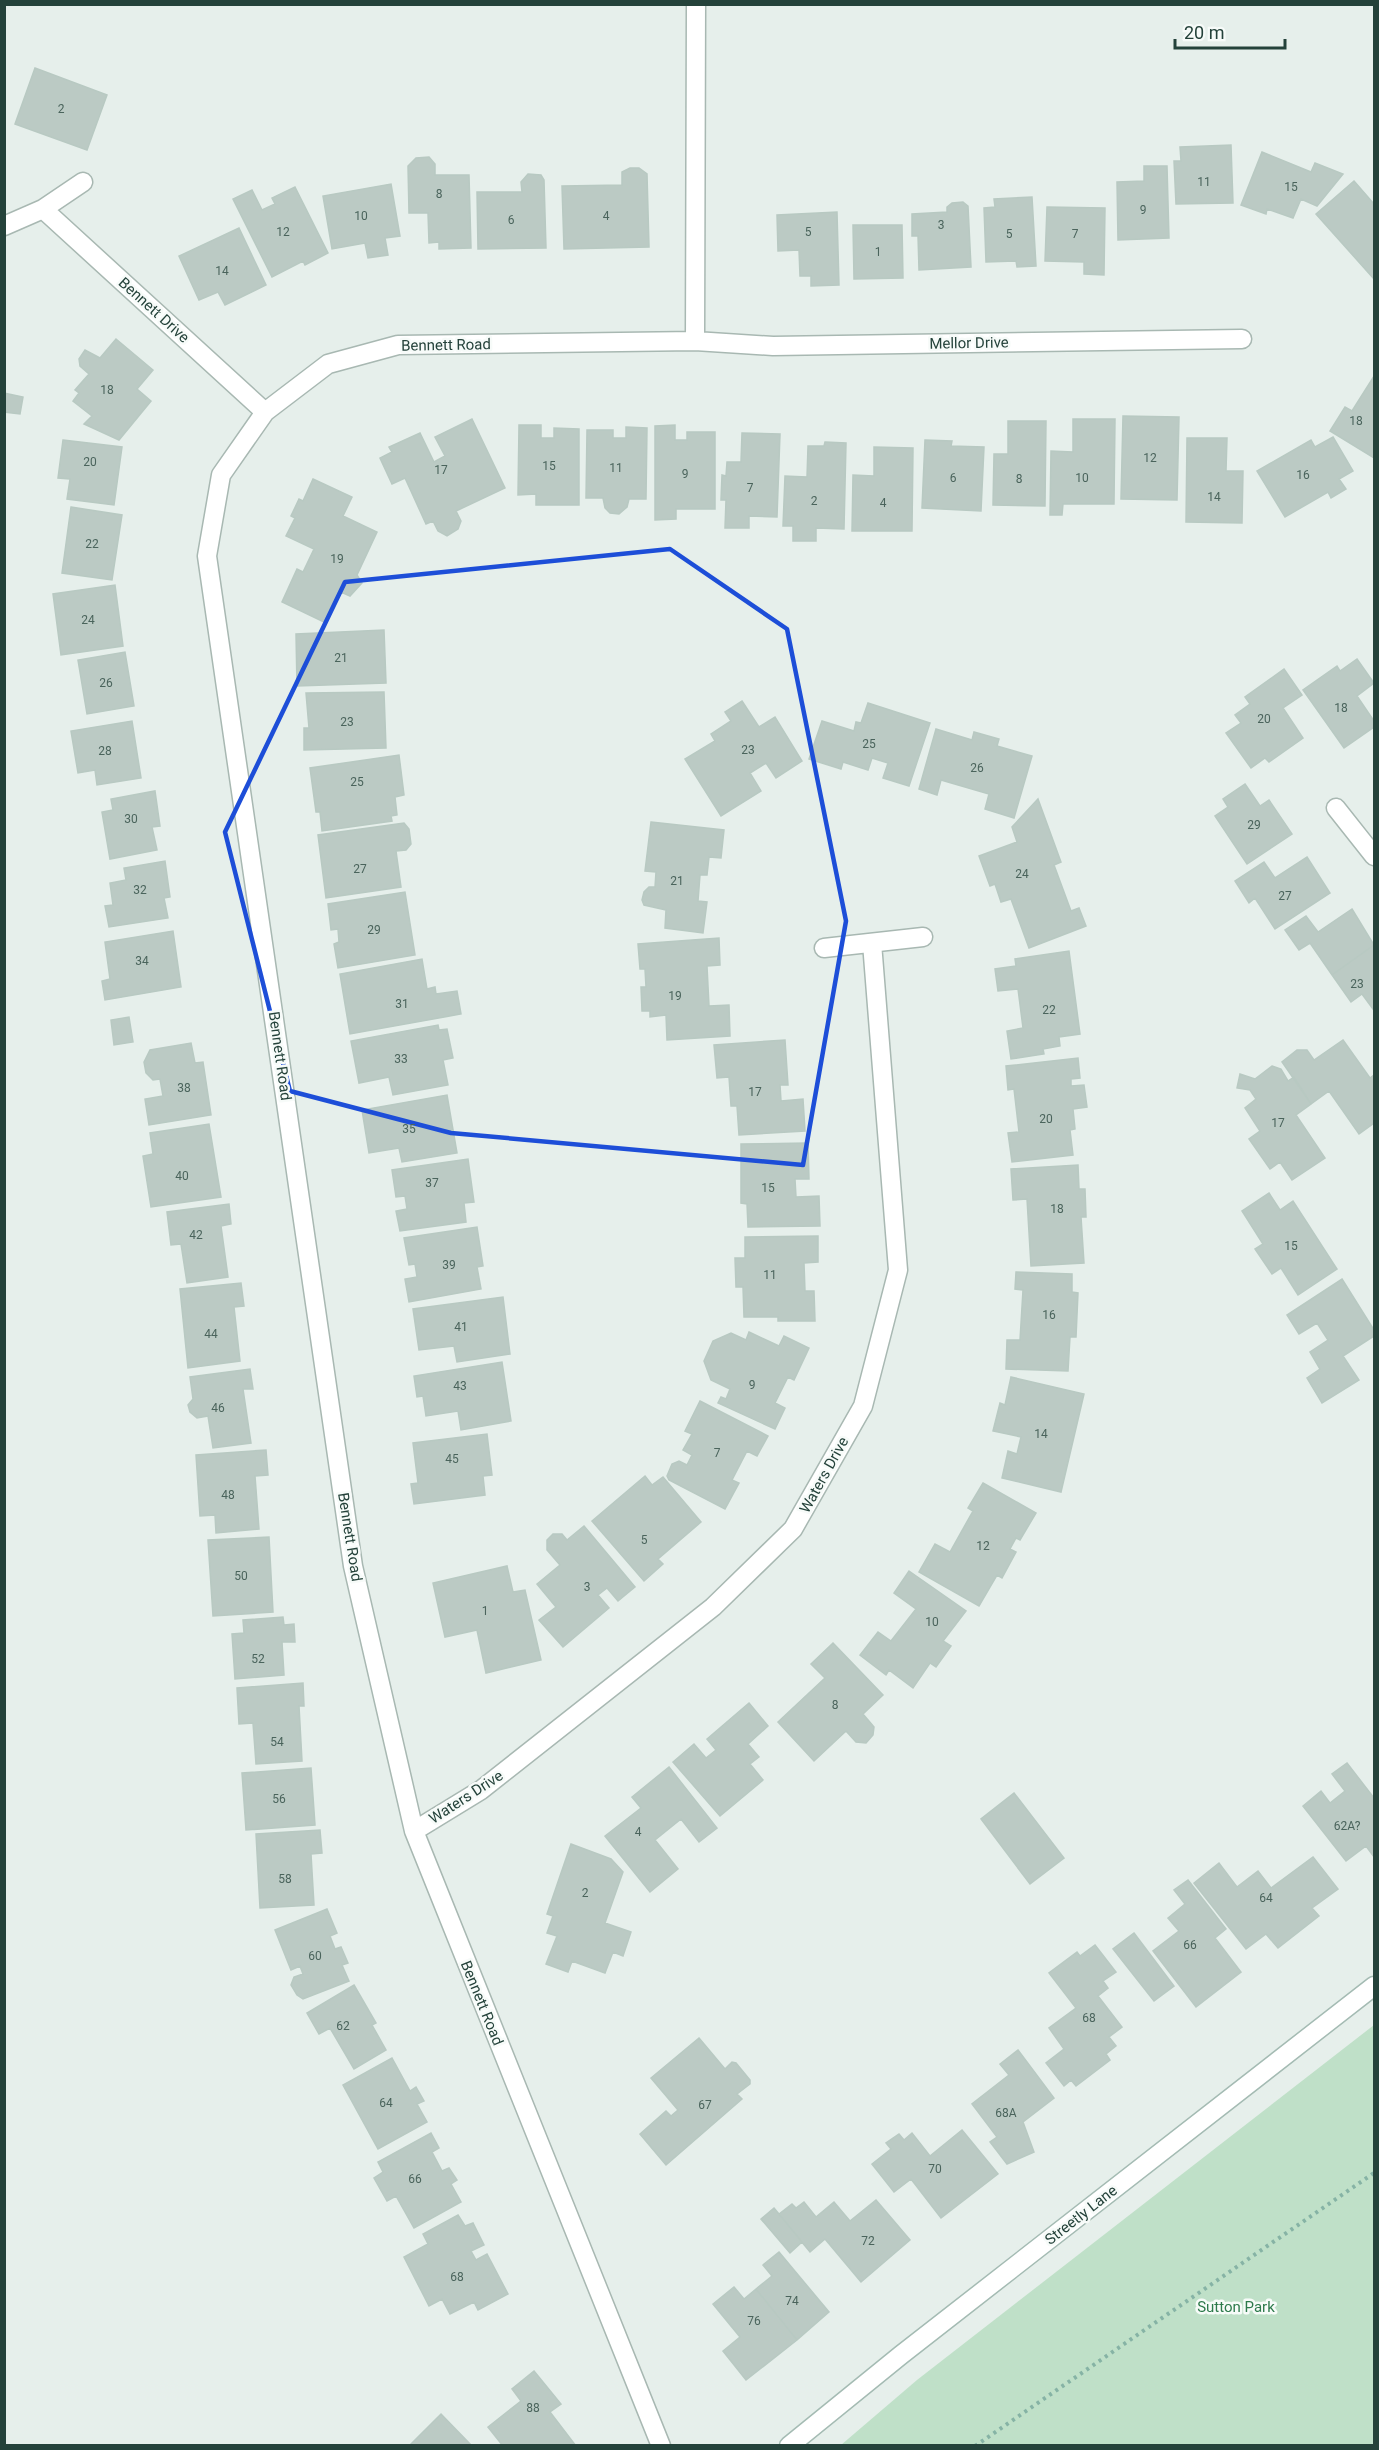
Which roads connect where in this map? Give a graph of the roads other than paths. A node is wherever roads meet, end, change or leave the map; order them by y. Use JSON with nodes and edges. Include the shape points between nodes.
{"nodes":[{"id":1,"x":696,"y":4,"type":"edge"},
{"id":2,"x":83,"y":182,"type":"dead end"},
{"id":3,"x":43,"y":209,"type":"junction"},
{"id":4,"x":4,"y":226,"type":"edge"},
{"id":5,"x":1242,"y":339,"type":"dead end"},
{"id":6,"x":695,"y":341,"type":"junction"},
{"id":7,"x":265,"y":412,"type":"junction"},
{"id":8,"x":1336,"y":808,"type":"dead end"},
{"id":9,"x":1374,"y":854,"type":"edge"},
{"id":10,"x":923,"y":937,"type":"dead end"},
{"id":11,"x":872,"y":943,"type":"junction"},
{"id":12,"x":824,"y":948,"type":"dead end"},
{"id":13,"x":414,"y":1830,"type":"junction"},
{"id":14,"x":1374,"y":1986,"type":"edge"},
{"id":15,"x":661,"y":2445,"type":"edge"},
{"id":16,"x":789,"y":2445,"type":"edge"}],
"edges":[{"from":1,"to":6,"type":"street"},
{"from":2,"to":3,"type":"street"},
{"from":3,"to":4,"type":"street"},
{"from":3,"to":7,"type":"street","name":"Bennett Drive"},
{"from":5,"to":6,"type":"street","name":"Mellor Drive","via":[[773,346]]},
{"from":6,"to":7,"type":"street","name":"Bennett Road","via":[[398,345],[328,364]]},
{"from":7,"to":13,"type":"street","name":"Bennett Road","via":[[221,475],[207,556],[353,1566]]},
{"from":8,"to":9,"type":"street"},
{"from":10,"to":11,"type":"street"},
{"from":11,"to":12,"type":"street"},
{"from":11,"to":13,"type":"street","name":"Waters Drive","via":[[898,1270],[863,1406],[793,1529],[713,1607],[481,1790]]},
{"from":13,"to":15,"type":"street","name":"Bennett Road"},
{"from":14,"to":16,"type":"street","name":"Streetly Lane"}]}
